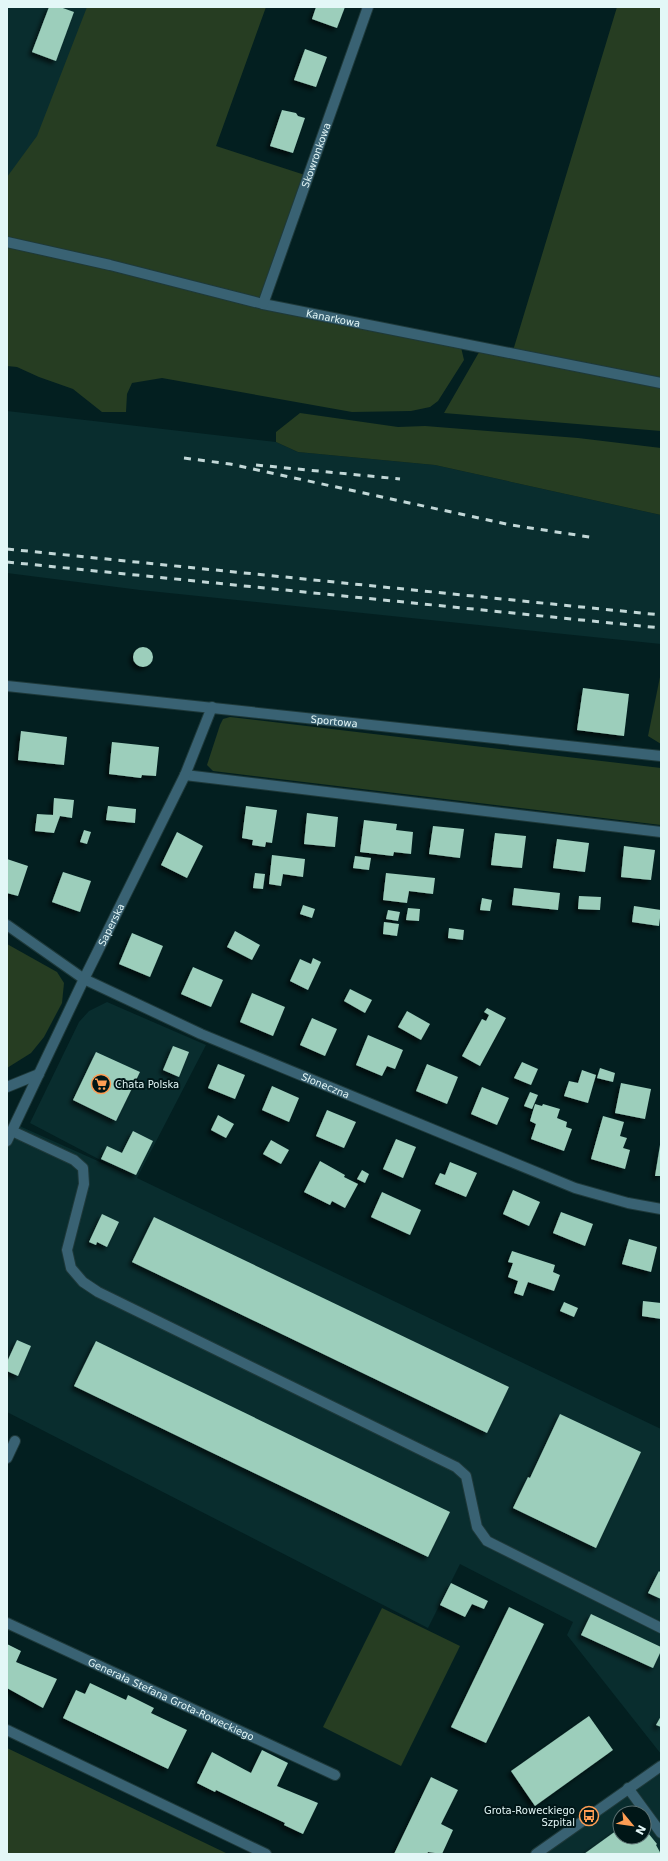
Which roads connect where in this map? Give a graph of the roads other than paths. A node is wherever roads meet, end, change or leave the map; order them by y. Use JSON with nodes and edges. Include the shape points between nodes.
{"nodes":[{"id":1,"x":368,"y":7,"type":"edge"},
{"id":2,"x":7,"y":242,"type":"edge"},
{"id":3,"x":263,"y":304,"type":"junction"},
{"id":4,"x":661,"y":384,"type":"edge"},
{"id":5,"x":7,"y":686,"type":"edge"},
{"id":6,"x":212,"y":707,"type":"junction"},
{"id":7,"x":661,"y":756,"type":"edge"},
{"id":8,"x":185,"y":775,"type":"junction"},
{"id":9,"x":661,"y":832,"type":"edge"},
{"id":10,"x":7,"y":925,"type":"edge"},
{"id":11,"x":84,"y":979,"type":"junction"},
{"id":12,"x":39,"y":1074,"type":"junction"},
{"id":13,"x":7,"y":1087,"type":"edge"},
{"id":14,"x":12,"y":1131,"type":"junction"},
{"id":15,"x":7,"y":1141,"type":"edge"},
{"id":16,"x":661,"y":1209,"type":"edge"},
{"id":17,"x":15,"y":1441,"type":"dead end"},
{"id":18,"x":7,"y":1458,"type":"edge"},
{"id":19,"x":7,"y":1623,"type":"edge"},
{"id":20,"x":661,"y":1628,"type":"edge"},
{"id":21,"x":7,"y":1730,"type":"edge"},
{"id":22,"x":661,"y":1766,"type":"edge"},
{"id":23,"x":335,"y":1775,"type":"dead end"},
{"id":24,"x":628,"y":1788,"type":"junction"},
{"id":25,"x":661,"y":1833,"type":"edge"},
{"id":26,"x":266,"y":1854,"type":"edge"},
{"id":27,"x":536,"y":1854,"type":"edge"}],
"edges":[{"from":1,"to":3,"type":"street","name":"Skowronkowa"},
{"from":2,"to":3,"type":"street","name":"Kanarkowa"},
{"from":3,"to":4,"type":"street","name":"Kanarkowa"},
{"from":5,"to":6,"type":"street","name":"Sportowa"},
{"from":6,"to":7,"type":"street","name":"Sportowa"},
{"from":6,"to":8,"type":"street","name":"Saperska"},
{"from":8,"to":9,"type":"street"},
{"from":8,"to":11,"type":"street","name":"Saperska"},
{"from":10,"to":11,"type":"street","name":"Słoneczna"},
{"from":11,"to":12,"type":"street","name":"Saperska"},
{"from":11,"to":16,"type":"street","name":"Słoneczna","via":[[201,1034],[570,1186],[628,1203]]},
{"from":12,"to":13,"type":"street"},
{"from":12,"to":14,"type":"street","name":"Saperska"},
{"from":14,"to":15,"type":"street","name":"Saperska"},
{"from":14,"to":20,"type":"street","via":[[74,1160],[83,1168],[84,1184],[67,1250],[71,1268],[83,1282],[98,1292],[456,1467],[466,1476],[477,1527],[487,1541]]},
{"from":17,"to":18,"type":"street"},
{"from":19,"to":23,"type":"street","name":"Generała Stefana Grota-Roweckiego"},
{"from":21,"to":26,"type":"street"},
{"from":22,"to":24,"type":"street"},
{"from":24,"to":25,"type":"street"},
{"from":24,"to":27,"type":"street"}]}
